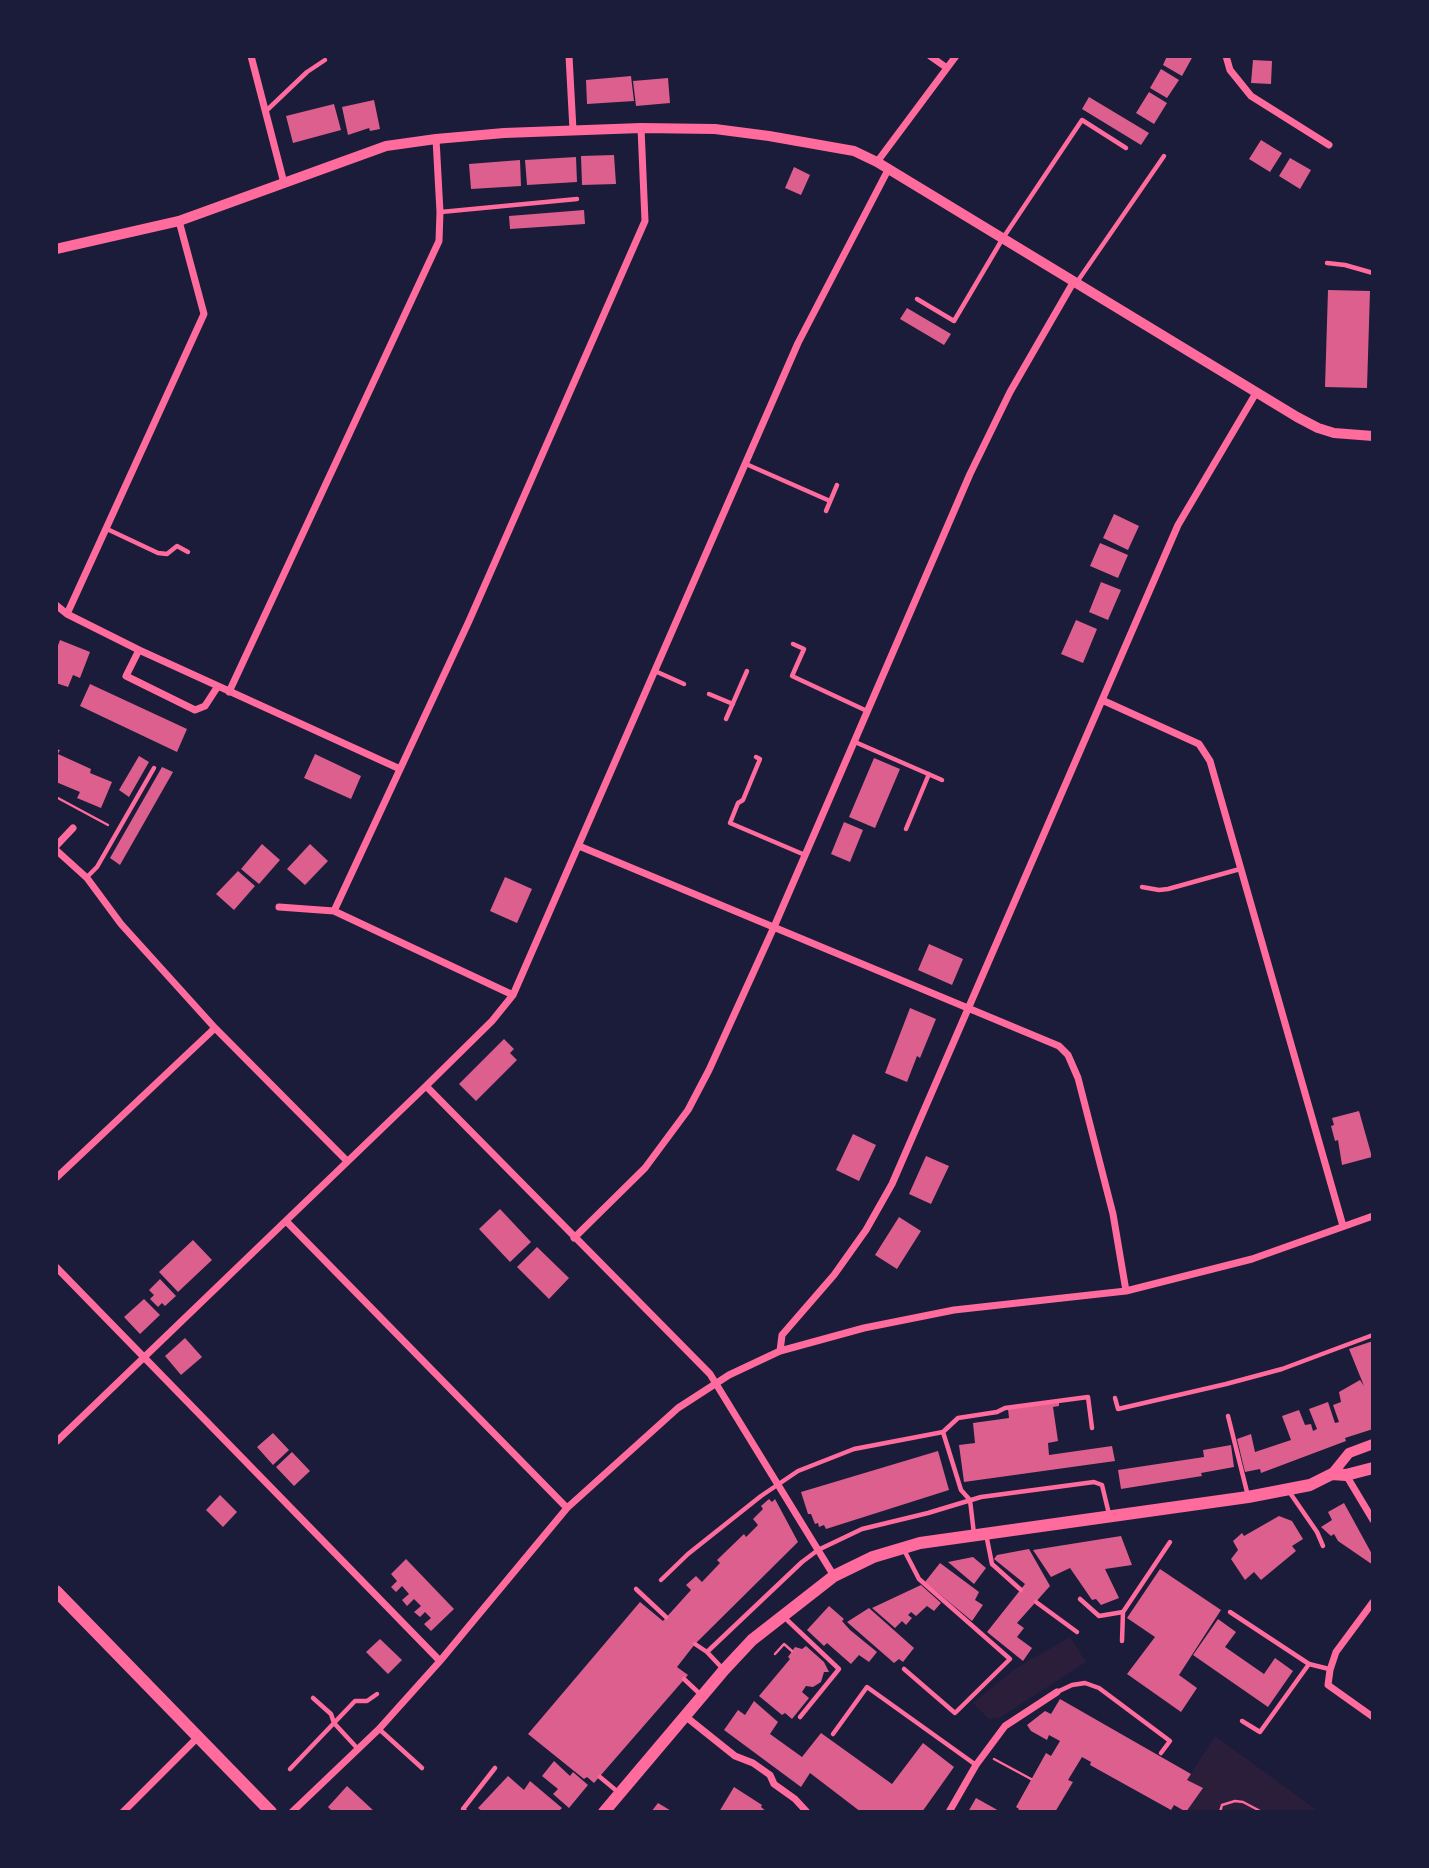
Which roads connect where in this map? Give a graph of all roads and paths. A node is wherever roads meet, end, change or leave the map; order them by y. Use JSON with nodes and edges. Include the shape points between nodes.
{"nodes":[{"id":1,"x":251,"y":56,"type":"edge"},
{"id":2,"x":569,"y":56,"type":"edge"},
{"id":3,"x":930,"y":56,"type":"edge"},
{"id":4,"x":956,"y":56,"type":"edge"},
{"id":5,"x":1226,"y":56,"type":"edge"},
{"id":6,"x":325,"y":60,"type":"dead end"},
{"id":7,"x":947,"y":68,"type":"junction"},
{"id":8,"x":265,"y":113,"type":"junction"},
{"id":9,"x":641,"y":128,"type":"junction"},
{"id":10,"x":573,"y":130,"type":"junction"},
{"id":11,"x":436,"y":139,"type":"junction"},
{"id":12,"x":1329,"y":145,"type":"dead end"},
{"id":13,"x":1126,"y":148,"type":"dead end"},
{"id":14,"x":1164,"y":156,"type":"dead end"},
{"id":15,"x":877,"y":162,"type":"junction"},
{"id":16,"x":889,"y":168,"type":"junction"},
{"id":17,"x":284,"y":183,"type":"junction"},
{"id":18,"x":577,"y":198,"type":"dead end"},
{"id":19,"x":440,"y":212,"type":"junction"},
{"id":20,"x":180,"y":221,"type":"junction"},
{"id":21,"x":1003,"y":237,"type":"junction"},
{"id":22,"x":56,"y":248,"type":"edge"},
{"id":23,"x":1327,"y":263,"type":"dead end"},
{"id":24,"x":1373,"y":273,"type":"edge"},
{"id":25,"x":1076,"y":282,"type":"junction"},
{"id":26,"x":917,"y":299,"type":"dead end"},
{"id":27,"x":1256,"y":393,"type":"junction"},
{"id":28,"x":1373,"y":436,"type":"edge"},
{"id":29,"x":745,"y":463,"type":"junction"},
{"id":30,"x":837,"y":485,"type":"dead end"},
{"id":31,"x":830,"y":501,"type":"junction"},
{"id":32,"x":826,"y":511,"type":"dead end"},
{"id":33,"x":107,"y":529,"type":"junction"},
{"id":34,"x":188,"y":552,"type":"dead end"},
{"id":35,"x":56,"y":605,"type":"edge"},
{"id":36,"x":66,"y":614,"type":"junction"},
{"id":37,"x":793,"y":644,"type":"dead end"},
{"id":38,"x":139,"y":650,"type":"junction"},
{"id":39,"x":655,"y":671,"type":"junction"},
{"id":40,"x":747,"y":671,"type":"dead end"},
{"id":41,"x":684,"y":684,"type":"dead end"},
{"id":42,"x":218,"y":687,"type":"junction"},
{"id":43,"x":229,"y":692,"type":"junction"},
{"id":44,"x":709,"y":694,"type":"dead end"},
{"id":45,"x":1102,"y":701,"type":"junction"},
{"id":46,"x":733,"y":704,"type":"junction"},
{"id":47,"x":868,"y":711,"type":"junction"},
{"id":48,"x":726,"y":719,"type":"dead end"},
{"id":49,"x":855,"y":742,"type":"junction"},
{"id":50,"x":756,"y":757,"type":"dead end"},
{"id":51,"x":154,"y":768,"type":"dead end"},
{"id":52,"x":400,"y":769,"type":"junction"},
{"id":53,"x":929,"y":774,"type":"junction"},
{"id":54,"x":942,"y":780,"type":"dead end"},
{"id":55,"x":56,"y":797,"type":"edge"},
{"id":56,"x":73,"y":828,"type":"dead end"},
{"id":57,"x":906,"y":829,"type":"dead end"},
{"id":58,"x":118,"y":831,"type":"junction"},
{"id":59,"x":579,"y":846,"type":"junction"},
{"id":60,"x":56,"y":848,"type":"edge"},
{"id":61,"x":805,"y":855,"type":"junction"},
{"id":62,"x":1240,"y":869,"type":"junction"},
{"id":63,"x":86,"y":878,"type":"junction"},
{"id":64,"x":1142,"y":887,"type":"dead end"},
{"id":65,"x":279,"y":907,"type":"dead end"},
{"id":66,"x":334,"y":911,"type":"junction"},
{"id":67,"x":774,"y":927,"type":"junction"},
{"id":68,"x":513,"y":995,"type":"junction"},
{"id":69,"x":970,"y":1009,"type":"junction"},
{"id":70,"x":215,"y":1028,"type":"junction"},
{"id":71,"x":426,"y":1086,"type":"junction"},
{"id":72,"x":347,"y":1161,"type":"junction"},
{"id":73,"x":56,"y":1178,"type":"edge"},
{"id":74,"x":1373,"y":1216,"type":"edge"},
{"id":75,"x":287,"y":1222,"type":"junction"},
{"id":76,"x":1343,"y":1226,"type":"junction"},
{"id":77,"x":574,"y":1238,"type":"junction"},
{"id":78,"x":56,"y":1267,"type":"edge"},
{"id":79,"x":1126,"y":1291,"type":"junction"},
{"id":80,"x":1373,"y":1335,"type":"edge"},
{"id":81,"x":780,"y":1351,"type":"junction"},
{"id":82,"x":145,"y":1359,"type":"junction"},
{"id":83,"x":716,"y":1383,"type":"junction"},
{"id":84,"x":1115,"y":1398,"type":"dead end"},
{"id":85,"x":1228,"y":1416,"type":"dead end"},
{"id":86,"x":1092,"y":1428,"type":"dead end"},
{"id":87,"x":943,"y":1432,"type":"junction"},
{"id":88,"x":56,"y":1442,"type":"edge"},
{"id":89,"x":1373,"y":1444,"type":"edge"},
{"id":90,"x":1373,"y":1468,"type":"edge"},
{"id":91,"x":1339,"y":1475,"type":"junction"},
{"id":92,"x":778,"y":1485,"type":"junction"},
{"id":93,"x":1287,"y":1489,"type":"junction"},
{"id":94,"x":1248,"y":1497,"type":"junction"},
{"id":95,"x":970,"y":1500,"type":"junction"},
{"id":96,"x":567,"y":1508,"type":"junction"},
{"id":97,"x":1110,"y":1518,"type":"junction"},
{"id":98,"x":1373,"y":1520,"type":"edge"},
{"id":99,"x":980,"y":1534,"type":"junction"},
{"id":100,"x":1170,"y":1542,"type":"dead end"},
{"id":101,"x":1323,"y":1546,"type":"dead end"},
{"id":102,"x":903,"y":1547,"type":"junction"},
{"id":103,"x":818,"y":1550,"type":"junction"},
{"id":104,"x":834,"y":1576,"type":"junction"},
{"id":105,"x":661,"y":1580,"type":"dead end"},
{"id":106,"x":636,"y":1589,"type":"dead end"},
{"id":107,"x":1021,"y":1590,"type":"dead end"},
{"id":108,"x":56,"y":1591,"type":"edge"},
{"id":109,"x":1080,"y":1599,"type":"dead end"},
{"id":110,"x":1036,"y":1602,"type":"dead end"},
{"id":111,"x":1373,"y":1602,"type":"edge"},
{"id":112,"x":1123,"y":1612,"type":"junction"},
{"id":113,"x":1230,"y":1612,"type":"dead end"},
{"id":114,"x":782,"y":1616,"type":"junction"},
{"id":115,"x":666,"y":1617,"type":"dead end"},
{"id":116,"x":1077,"y":1632,"type":"dead end"},
{"id":117,"x":1122,"y":1641,"type":"dead end"},
{"id":118,"x":695,"y":1644,"type":"dead end"},
{"id":119,"x":792,"y":1651,"type":"dead end"},
{"id":120,"x":707,"y":1652,"type":"junction"},
{"id":121,"x":775,"y":1654,"type":"dead end"},
{"id":122,"x":440,"y":1661,"type":"junction"},
{"id":123,"x":1309,"y":1664,"type":"junction"},
{"id":124,"x":904,"y":1669,"type":"dead end"},
{"id":125,"x":724,"y":1670,"type":"junction"},
{"id":126,"x":1330,"y":1670,"type":"junction"},
{"id":127,"x":684,"y":1679,"type":"dead end"},
{"id":128,"x":1057,"y":1692,"type":"joint"},
{"id":129,"x":377,"y":1694,"type":"dead end"},
{"id":130,"x":702,"y":1695,"type":"junction"},
{"id":131,"x":313,"y":1698,"type":"dead end"},
{"id":132,"x":684,"y":1716,"type":"junction"},
{"id":133,"x":800,"y":1717,"type":"dead end"},
{"id":134,"x":1373,"y":1717,"type":"edge"},
{"id":135,"x":1242,"y":1721,"type":"dead end"},
{"id":136,"x":334,"y":1723,"type":"junction"},
{"id":137,"x":379,"y":1729,"type":"junction"},
{"id":138,"x":833,"y":1734,"type":"dead end"},
{"id":139,"x":199,"y":1735,"type":"junction"},
{"id":140,"x":358,"y":1749,"type":"junction"},
{"id":141,"x":984,"y":1753,"type":"junction"},
{"id":142,"x":1161,"y":1753,"type":"dead end"},
{"id":143,"x":976,"y":1765,"type":"junction"},
{"id":144,"x":422,"y":1768,"type":"dead end"},
{"id":145,"x":495,"y":1768,"type":"dead end"},
{"id":146,"x":290,"y":1769,"type":"dead end"},
{"id":147,"x":600,"y":1777,"type":"dead end"},
{"id":148,"x":1031,"y":1779,"type":"dead end"},
{"id":149,"x":620,"y":1793,"type":"junction"},
{"id":150,"x":123,"y":1812,"type":"edge"},
{"id":151,"x":271,"y":1812,"type":"edge"},
{"id":152,"x":292,"y":1812,"type":"edge"},
{"id":153,"x":466,"y":1812,"type":"edge"},
{"id":154,"x":604,"y":1812,"type":"edge"},
{"id":155,"x":807,"y":1812,"type":"edge"},
{"id":156,"x":949,"y":1812,"type":"edge"},
{"id":157,"x":1220,"y":1812,"type":"edge"},
{"id":158,"x":1262,"y":1812,"type":"edge"}],
"edges":[{"from":1,"to":8,"type":"street"},
{"from":2,"to":10,"type":"street"},
{"from":3,"to":7,"type":"street"},
{"from":4,"to":7,"type":"street"},
{"from":5,"to":12,"type":"street","via":[[1230,70],[1251,96]]},
{"from":6,"to":8,"type":"lane"},
{"from":7,"to":15,"type":"street"},
{"from":8,"to":17,"type":"street"},
{"from":9,"to":10,"type":"street"},
{"from":9,"to":15,"type":"street","via":[[715,129],[769,136],[853,151]]},
{"from":9,"to":52,"type":"street","via":[[645,221]]},
{"from":10,"to":11,"type":"street"},
{"from":11,"to":17,"type":"street","via":[[386,146]]},
{"from":11,"to":19,"type":"street"},
{"from":13,"to":21,"type":"lane","via":[[1082,120]]},
{"from":14,"to":25,"type":"lane"},
{"from":15,"to":16,"type":"street"},
{"from":16,"to":21,"type":"street"},
{"from":16,"to":29,"type":"street","via":[[797,343]]},
{"from":17,"to":20,"type":"street"},
{"from":18,"to":19,"type":"lane"},
{"from":19,"to":43,"type":"street","via":[[439,241]]},
{"from":20,"to":22,"type":"street"},
{"from":20,"to":33,"type":"street","via":[[204,314]]},
{"from":21,"to":25,"type":"street"},
{"from":21,"to":26,"type":"lane","via":[[954,321]]},
{"from":23,"to":24,"type":"lane"},
{"from":25,"to":27,"type":"street"},
{"from":25,"to":47,"type":"street","via":[[1010,392]]},
{"from":27,"to":28,"type":"street","via":[[1318,428]]},
{"from":27,"to":45,"type":"street","via":[[1178,525]]},
{"from":29,"to":31,"type":"lane"},
{"from":29,"to":39,"type":"street"},
{"from":30,"to":31,"type":"lane"},
{"from":31,"to":32,"type":"lane"},
{"from":33,"to":34,"type":"lane","via":[[158,553],[167,554],[177,546]]},
{"from":33,"to":36,"type":"street"},
{"from":35,"to":36,"type":"street"},
{"from":36,"to":38,"type":"street"},
{"from":37,"to":47,"type":"lane","via":[[804,649],[792,676]]},
{"from":38,"to":42,"type":"street"},
{"from":38,"to":42,"type":"street","via":[[126,676],[195,710],[205,706]]},
{"from":39,"to":41,"type":"lane"},
{"from":39,"to":59,"type":"street"},
{"from":40,"to":46,"type":"lane"},
{"from":42,"to":43,"type":"street"},
{"from":43,"to":52,"type":"street"},
{"from":44,"to":46,"type":"lane"},
{"from":45,"to":62,"type":"street","via":[[1199,744],[1210,761]]},
{"from":45,"to":69,"type":"street"},
{"from":46,"to":48,"type":"lane"},
{"from":47,"to":49,"type":"street"},
{"from":49,"to":53,"type":"lane"},
{"from":49,"to":61,"type":"street"},
{"from":50,"to":61,"type":"lane","via":[[760,759],[730,823]]},
{"from":51,"to":58,"type":"lane"},
{"from":52,"to":66,"type":"street"},
{"from":53,"to":54,"type":"lane"},
{"from":53,"to":57,"type":"lane"},
{"from":55,"to":58,"type":"path"},
{"from":56,"to":60,"type":"street"},
{"from":58,"to":63,"type":"lane"},
{"from":59,"to":67,"type":"street"},
{"from":59,"to":68,"type":"street"},
{"from":60,"to":63,"type":"street"},
{"from":61,"to":67,"type":"street"},
{"from":62,"to":64,"type":"lane","via":[[1168,889]]},
{"from":62,"to":76,"type":"street"},
{"from":63,"to":70,"type":"street","via":[[121,925]]},
{"from":65,"to":66,"type":"street"},
{"from":66,"to":68,"type":"street"},
{"from":67,"to":69,"type":"street"},
{"from":67,"to":77,"type":"street","via":[[688,1110],[645,1168]]},
{"from":68,"to":71,"type":"street"},
{"from":69,"to":79,"type":"street","via":[[1059,1046],[1069,1055],[1079,1078],[1113,1214]]},
{"from":69,"to":81,"type":"street","via":[[892,1184],[834,1275],[782,1335]]},
{"from":70,"to":72,"type":"street"},
{"from":70,"to":73,"type":"street"},
{"from":71,"to":72,"type":"street"},
{"from":71,"to":77,"type":"street"},
{"from":72,"to":75,"type":"street"},
{"from":74,"to":76,"type":"street"},
{"from":75,"to":82,"type":"street"},
{"from":75,"to":96,"type":"street"},
{"from":76,"to":79,"type":"street","via":[[1252,1259]]},
{"from":77,"to":83,"type":"street"},
{"from":78,"to":82,"type":"street"},
{"from":79,"to":81,"type":"street","via":[[954,1310]]},
{"from":80,"to":84,"type":"lane","via":[[1226,1384],[1118,1409]]},
{"from":81,"to":83,"type":"street"},
{"from":82,"to":88,"type":"street"},
{"from":82,"to":122,"type":"street"},
{"from":83,"to":92,"type":"street"},
{"from":83,"to":96,"type":"street","via":[[678,1408]]},
{"from":85,"to":94,"type":"lane"},
{"from":86,"to":87,"type":"lane","via":[[1088,1397],[958,1418]]},
{"from":87,"to":92,"type":"lane","via":[[854,1449],[798,1471]]},
{"from":87,"to":95,"type":"lane","via":[[961,1490]]},
{"from":89,"to":91,"type":"street","via":[[1349,1453]]},
{"from":90,"to":91,"type":"main road"},
{"from":91,"to":93,"type":"main road"},
{"from":91,"to":98,"type":"street"},
{"from":92,"to":103,"type":"street"},
{"from":92,"to":105,"type":"lane"},
{"from":93,"to":94,"type":"main road"},
{"from":93,"to":101,"type":"lane"},
{"from":94,"to":97,"type":"main road"},
{"from":95,"to":97,"type":"lane","via":[[1094,1482],[1102,1485]]},
{"from":95,"to":99,"type":"lane"},
{"from":95,"to":103,"type":"lane","via":[[862,1529]]},
{"from":96,"to":122,"type":"street"},
{"from":97,"to":99,"type":"main road"},
{"from":99,"to":102,"type":"main road"},
{"from":99,"to":107,"type":"lane","via":[[992,1564]]},
{"from":100,"to":112,"type":"lane"},
{"from":102,"to":104,"type":"main road"},
{"from":102,"to":124,"type":"lane","via":[[919,1579],[1010,1659],[954,1713]]},
{"from":103,"to":104,"type":"street"},
{"from":103,"to":120,"type":"lane"},
{"from":104,"to":114,"type":"main road"},
{"from":106,"to":115,"type":"lane"},
{"from":108,"to":139,"type":"main road"},
{"from":109,"to":112,"type":"lane","via":[[1099,1616]]},
{"from":110,"to":116,"type":"lane"},
{"from":111,"to":126,"type":"street","via":[[1336,1652]]},
{"from":112,"to":117,"type":"lane"},
{"from":113,"to":123,"type":"lane"},
{"from":114,"to":125,"type":"main road"},
{"from":114,"to":133,"type":"lane","via":[[839,1669]]},
{"from":118,"to":120,"type":"lane"},
{"from":119,"to":121,"type":"path","via":[[784,1644]]},
{"from":120,"to":125,"type":"lane"},
{"from":122,"to":137,"type":"street"},
{"from":123,"to":126,"type":"lane"},
{"from":123,"to":135,"type":"lane","via":[[1260,1732]]},
{"from":125,"to":130,"type":"main road"},
{"from":126,"to":134,"type":"street","via":[[1328,1685]]},
{"from":127,"to":130,"type":"lane"},
{"from":128,"to":141,"type":"street","via":[[1005,1726]]},
{"from":128,"to":142,"type":"lane","via":[[1072,1685],[1099,1688],[1170,1741]]},
{"from":129,"to":136,"type":"lane","via":[[355,1701]]},
{"from":130,"to":132,"type":"main road"},
{"from":131,"to":136,"type":"lane"},
{"from":132,"to":149,"type":"main road"},
{"from":132,"to":155,"type":"street","via":[[736,1756],[770,1775],[774,1784]]},
{"from":136,"to":140,"type":"lane"},
{"from":136,"to":146,"type":"lane"},
{"from":137,"to":140,"type":"street"},
{"from":137,"to":144,"type":"lane"},
{"from":138,"to":143,"type":"lane","via":[[867,1687]]},
{"from":139,"to":150,"type":"street"},
{"from":139,"to":151,"type":"main road"},
{"from":140,"to":152,"type":"street"},
{"from":141,"to":143,"type":"street"},
{"from":141,"to":148,"type":"path"},
{"from":143,"to":156,"type":"street"},
{"from":145,"to":153,"type":"lane","via":[[463,1808]]},
{"from":147,"to":149,"type":"lane"},
{"from":149,"to":154,"type":"main road"},
{"from":157,"to":158,"type":"path","via":[[1222,1805],[1234,1801]]}]}
